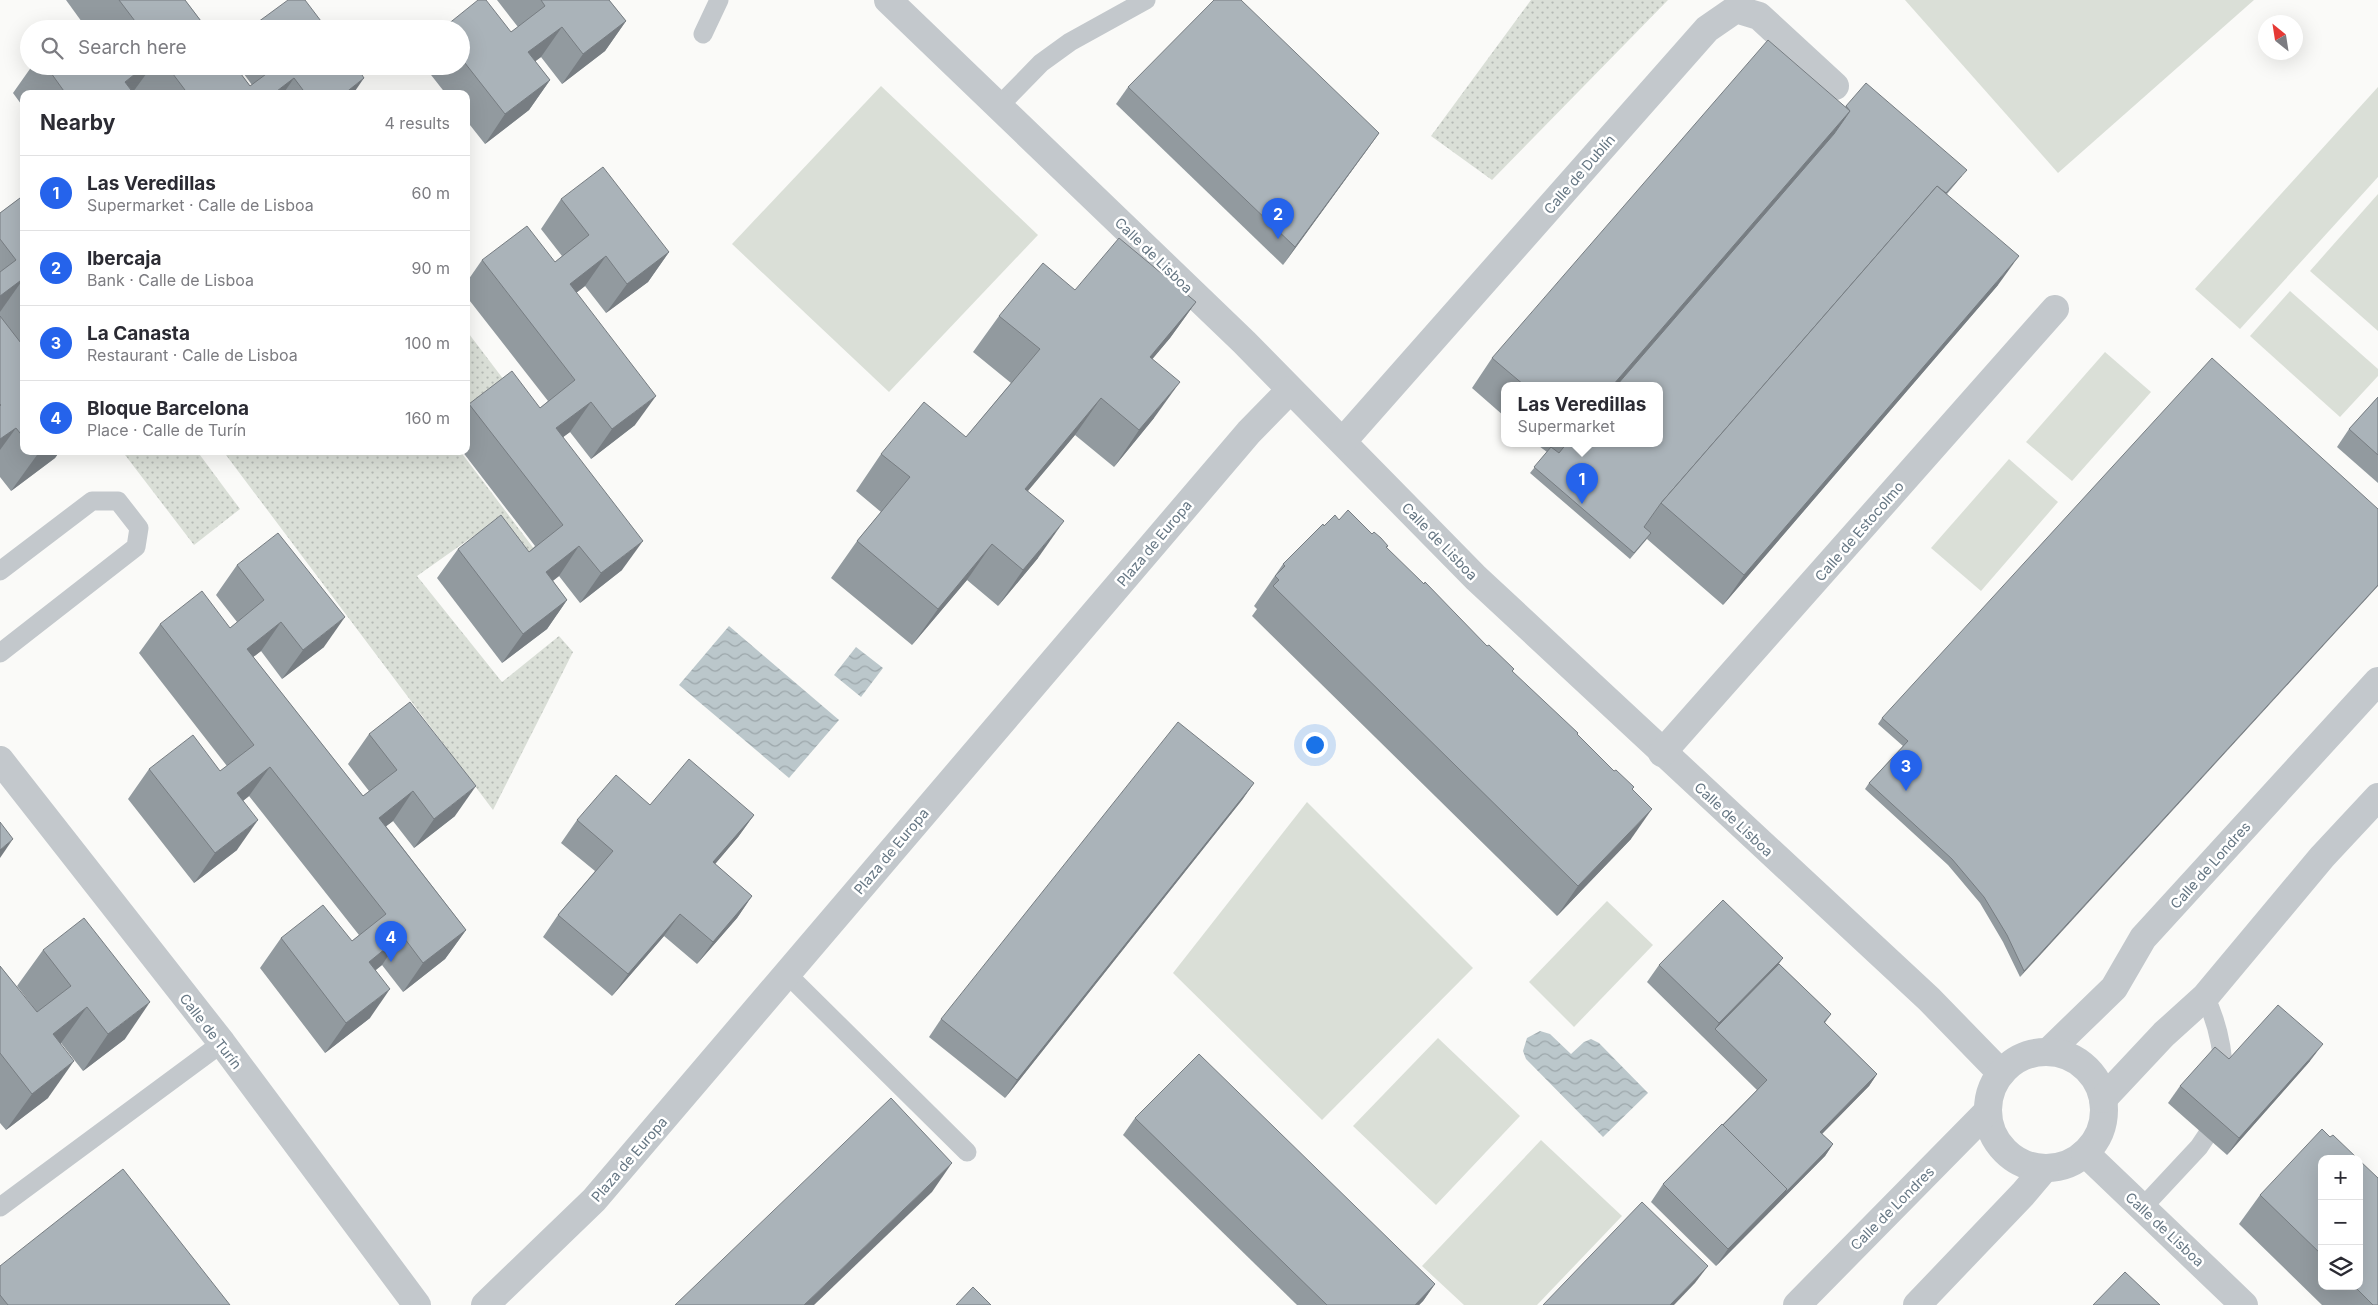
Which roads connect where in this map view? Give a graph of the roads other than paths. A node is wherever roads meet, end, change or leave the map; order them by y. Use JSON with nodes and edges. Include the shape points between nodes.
{"nodes":[{"id":1,"x":719,"y":0,"type":"edge"},
{"id":2,"x":888,"y":0,"type":"edge"},
{"id":3,"x":1146,"y":0,"type":"edge"},
{"id":4,"x":703,"y":34,"type":"dead end"},
{"id":5,"x":1835,"y":86,"type":"dead end"},
{"id":6,"x":999,"y":106,"type":"junction"},
{"id":7,"x":2054,"y":309,"type":"dead end"},
{"id":8,"x":1290,"y":390,"type":"junction"},
{"id":9,"x":1343,"y":441,"type":"junction"},
{"id":10,"x":0,"y":571,"type":"edge"},
{"id":11,"x":0,"y":653,"type":"edge"},
{"id":12,"x":2378,"y":681,"type":"edge"},
{"id":13,"x":1662,"y":753,"type":"junction"},
{"id":14,"x":0,"y":760,"type":"edge"},
{"id":15,"x":2378,"y":797,"type":"edge"},
{"id":16,"x":787,"y":974,"type":"junction"},
{"id":17,"x":2204,"y":997,"type":"junction"},
{"id":18,"x":222,"y":1043,"type":"junction"},
{"id":19,"x":2048,"y":1052,"type":"junction"},
{"id":20,"x":2001,"y":1073,"type":"junction"},
{"id":21,"x":2103,"y":1099,"type":"junction"},
{"id":22,"x":1987,"y":1112,"type":"junction"},
{"id":23,"x":967,"y":1152,"type":"dead end"},
{"id":24,"x":2085,"y":1153,"type":"junction"},
{"id":25,"x":2045,"y":1168,"type":"junction"},
{"id":26,"x":0,"y":1207,"type":"edge"},
{"id":27,"x":2143,"y":1207,"type":"junction"},
{"id":28,"x":418,"y":1305,"type":"edge"},
{"id":29,"x":485,"y":1305,"type":"edge"},
{"id":30,"x":1796,"y":1305,"type":"edge"},
{"id":31,"x":1917,"y":1305,"type":"edge"},
{"id":32,"x":2244,"y":1305,"type":"edge"}],
"edges":[{"from":1,"to":4,"type":"lane"},
{"from":2,"to":6,"type":"street","name":"Calle de Lisboa"},
{"from":3,"to":6,"type":"lane","via":[[1070,42],[1041,63]]},
{"from":5,"to":9,"type":"street","name":"Calle de Dublín","via":[[1759,16],[1736,9],[1707,29]]},
{"from":6,"to":8,"type":"street","name":"Calle de Lisboa"},
{"from":7,"to":13,"type":"street","name":"Calle de Estocolmo"},
{"from":8,"to":9,"type":"street","name":"Calle de Lisboa"},
{"from":8,"to":16,"type":"street","name":"Plaza de Europa","via":[[1249,432]]},
{"from":9,"to":13,"type":"street","name":"Calle de Lisboa","via":[[1476,578]]},
{"from":10,"to":11,"type":"lane","via":[[92,501],[118,501],[139,528],[136,547]]},
{"from":12,"to":19,"type":"street","name":"Calle de Londres","via":[[2143,938],[2114,988]]},
{"from":13,"to":20,"type":"street","name":"Calle de Lisboa","via":[[1922,992]]},
{"from":14,"to":18,"type":"street","name":"Calle de Turín"},
{"from":15,"to":17,"type":"street","via":[[2322,857]]},
{"from":16,"to":23,"type":"lane"},
{"from":16,"to":29,"type":"street","name":"Plaza de Europa","via":[[594,1200]]},
{"from":17,"to":21,"type":"street"},
{"from":17,"to":27,"type":"lane","via":[[2216,1020],[2223,1056],[2224,1108],[2199,1147]]},
{"from":18,"to":26,"type":"lane"},
{"from":18,"to":28,"type":"street","name":"Calle de Turín"},
{"from":19,"to":20,"type":"street","via":[[2022,1057]]},
{"from":19,"to":21,"type":"street","via":[[2067,1056],[2084,1066],[2097,1081]]},
{"from":20,"to":22,"type":"street","via":[[1991,1091]]},
{"from":21,"to":24,"type":"street","via":[[2104,1119],[2097,1138]]},
{"from":22,"to":25,"type":"street","via":[[1995,1140],[2016,1161]]},
{"from":22,"to":30,"type":"street","name":"Calle de Londres"},
{"from":24,"to":25,"type":"street","via":[[2066,1165]]},
{"from":24,"to":27,"type":"street","name":"Calle de Lisboa"},
{"from":25,"to":31,"type":"street"},
{"from":27,"to":32,"type":"street","name":"Calle de Lisboa"}]}
